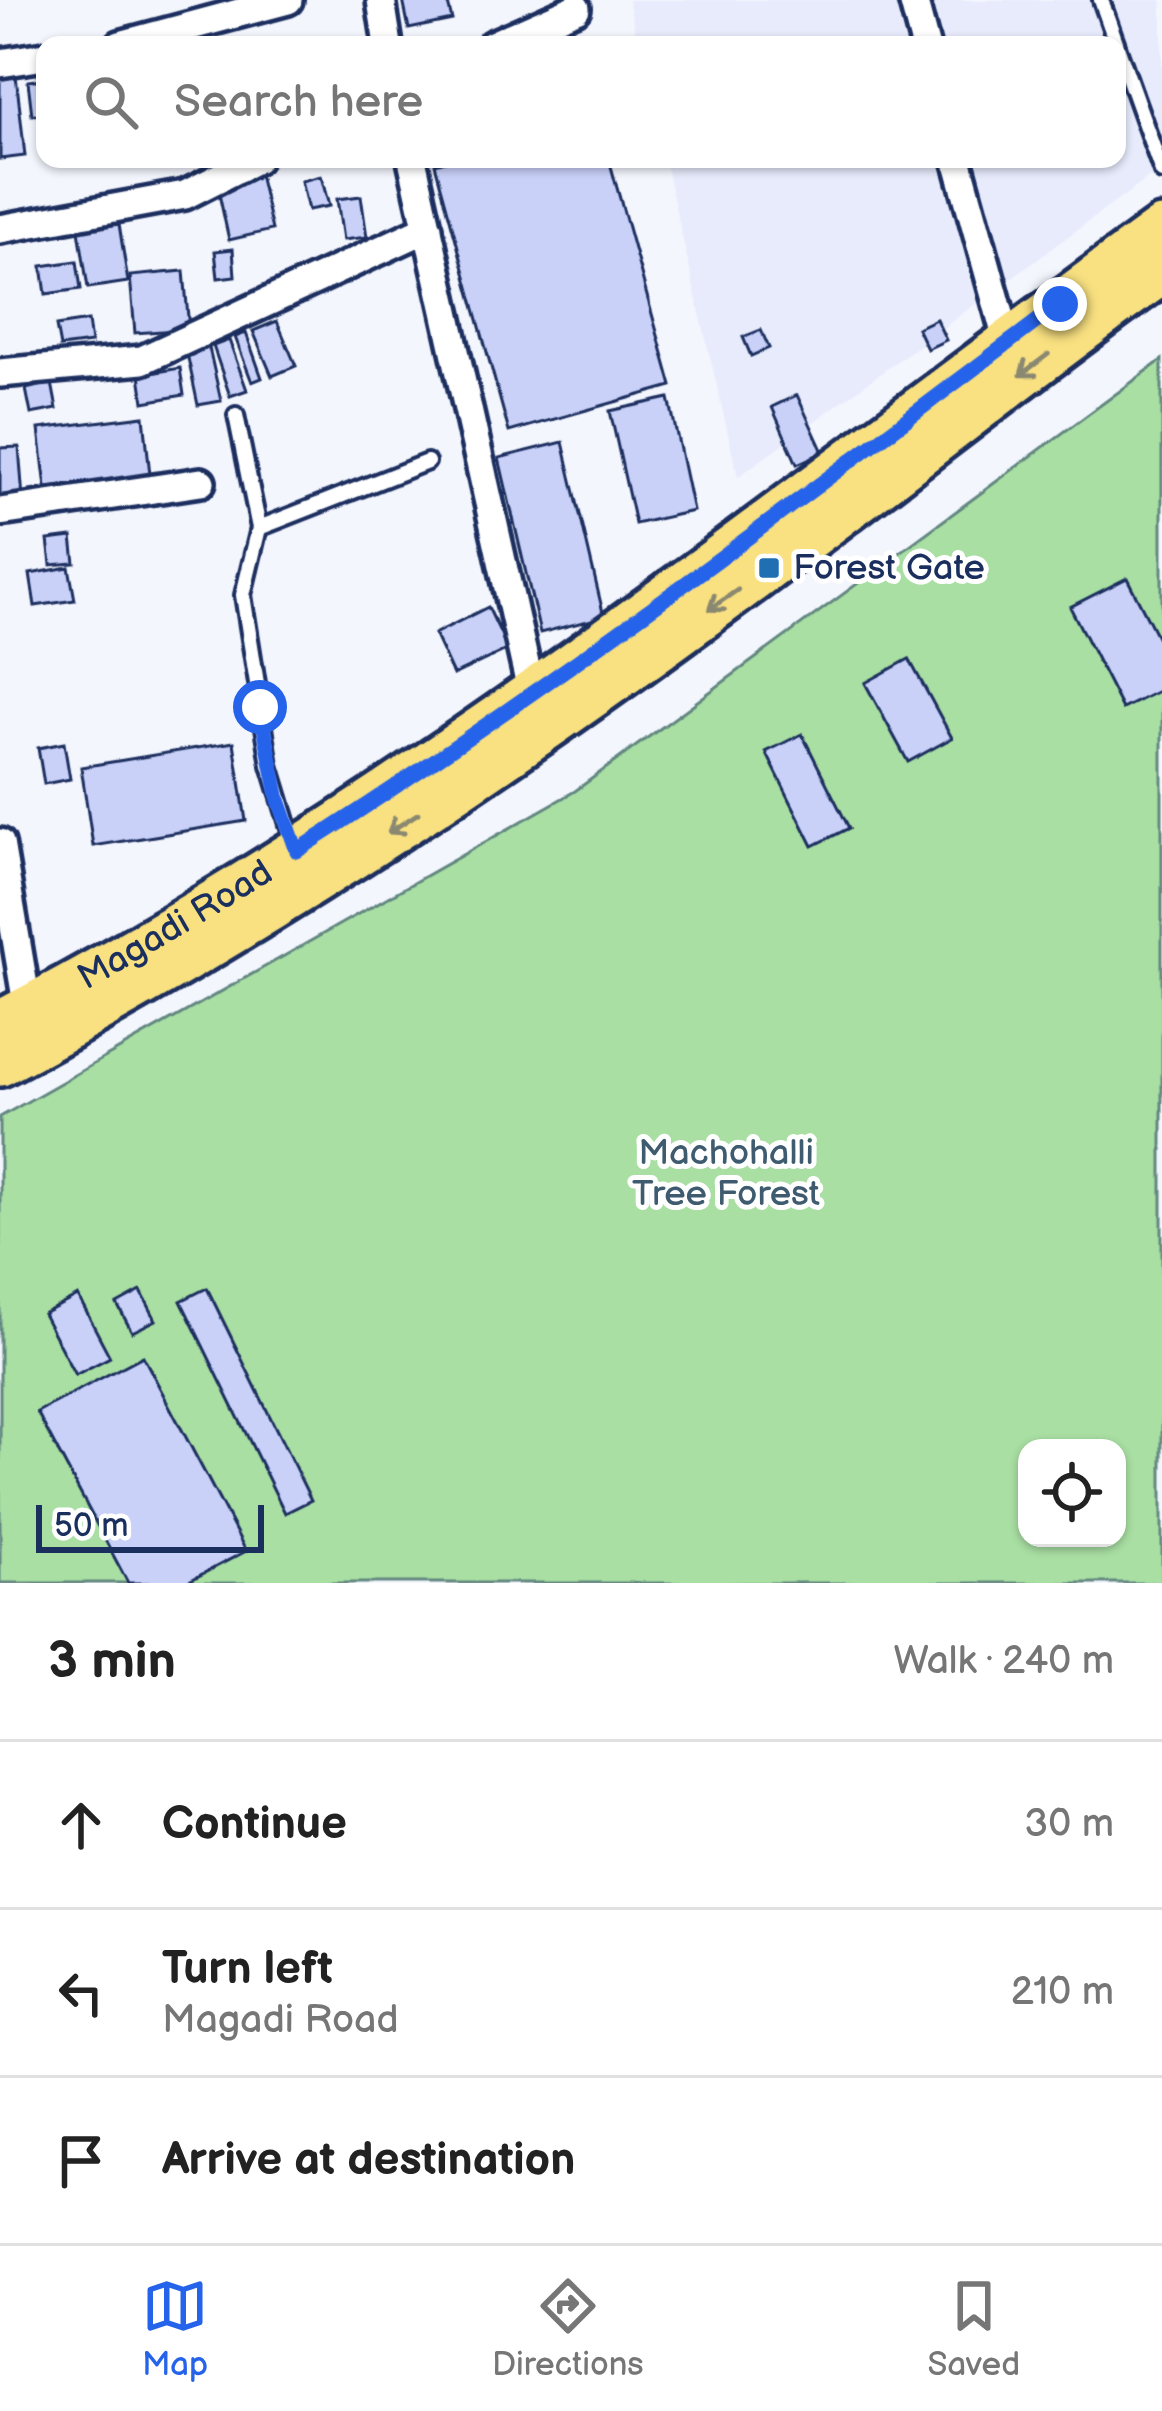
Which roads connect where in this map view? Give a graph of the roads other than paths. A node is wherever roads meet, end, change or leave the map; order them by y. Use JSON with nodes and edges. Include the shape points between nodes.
{"nodes":[{"id":1,"x":288,"y":0,"type":"edge"},
{"id":2,"x":381,"y":0,"type":"edge"},
{"id":3,"x":913,"y":0,"type":"edge"},
{"id":4,"x":1101,"y":0,"type":"edge"},
{"id":5,"x":576,"y":8,"type":"dead end"},
{"id":6,"x":154,"y":36,"type":"edge"},
{"id":7,"x":387,"y":36,"type":"edge"},
{"id":8,"x":512,"y":36,"type":"edge"},
{"id":9,"x":923,"y":36,"type":"edge"},
{"id":10,"x":1114,"y":36,"type":"edge"},
{"id":11,"x":36,"y":57,"type":"edge"},
{"id":12,"x":0,"y":63,"type":"edge"},
{"id":13,"x":1126,"y":70,"type":"edge"},
{"id":14,"x":238,"y":168,"type":"edge"},
{"id":15,"x":414,"y":168,"type":"edge"},
{"id":16,"x":959,"y":168,"type":"edge"},
{"id":17,"x":1162,"y":172,"type":"edge"},
{"id":18,"x":428,"y":228,"type":"junction"},
{"id":19,"x":0,"y":229,"type":"edge"},
{"id":20,"x":1162,"y":230,"type":"edge"},
{"id":21,"x":1162,"y":271,"type":"edge"},
{"id":22,"x":1008,"y":343,"type":"junction"},
{"id":23,"x":0,"y":373,"type":"edge"},
{"id":24,"x":236,"y":416,"type":"dead end"},
{"id":25,"x":427,"y":462,"type":"dead end"},
{"id":26,"x":201,"y":482,"type":"dead end"},
{"id":27,"x":0,"y":512,"type":"edge"},
{"id":28,"x":259,"y":528,"type":"junction"},
{"id":29,"x":532,"y":695,"type":"junction"},
{"id":30,"x":0,"y":843,"type":"edge"},
{"id":31,"x":297,"y":851,"type":"junction"},
{"id":32,"x":14,"y":1017,"type":"edge"},
{"id":33,"x":0,"y":1064,"type":"edge"}],
"edges":[{"from":1,"to":6,"type":"street"},
{"from":2,"to":7,"type":"street"},
{"from":3,"to":9,"type":"street"},
{"from":4,"to":10,"type":"lane"},
{"from":5,"to":8,"type":"street"},
{"from":11,"to":12,"type":"street"},
{"from":13,"to":17,"type":"lane"},
{"from":14,"to":19,"type":"street","via":[[185,195]]},
{"from":15,"to":18,"type":"street"},
{"from":16,"to":22,"type":"street"},
{"from":18,"to":23,"type":"street","via":[[142,360]]},
{"from":18,"to":29,"type":"street"},
{"from":20,"to":22,"type":"main road","name":"Magadi Road"},
{"from":21,"to":33,"type":"main road","name":"Magadi Road","one_way":true,"via":[[769,568],[477,775],[166,975]]},
{"from":22,"to":29,"type":"main road","name":"Magadi Road"},
{"from":24,"to":28,"type":"lane"},
{"from":25,"to":28,"type":"lane"},
{"from":26,"to":27,"type":"street"},
{"from":28,"to":31,"type":"lane","via":[[243,595],[270,765]]},
{"from":29,"to":31,"type":"main road","name":"Magadi Road"},
{"from":30,"to":32,"type":"street"},
{"from":31,"to":32,"type":"main road","name":"Magadi Road","via":[[149,946]]}]}
